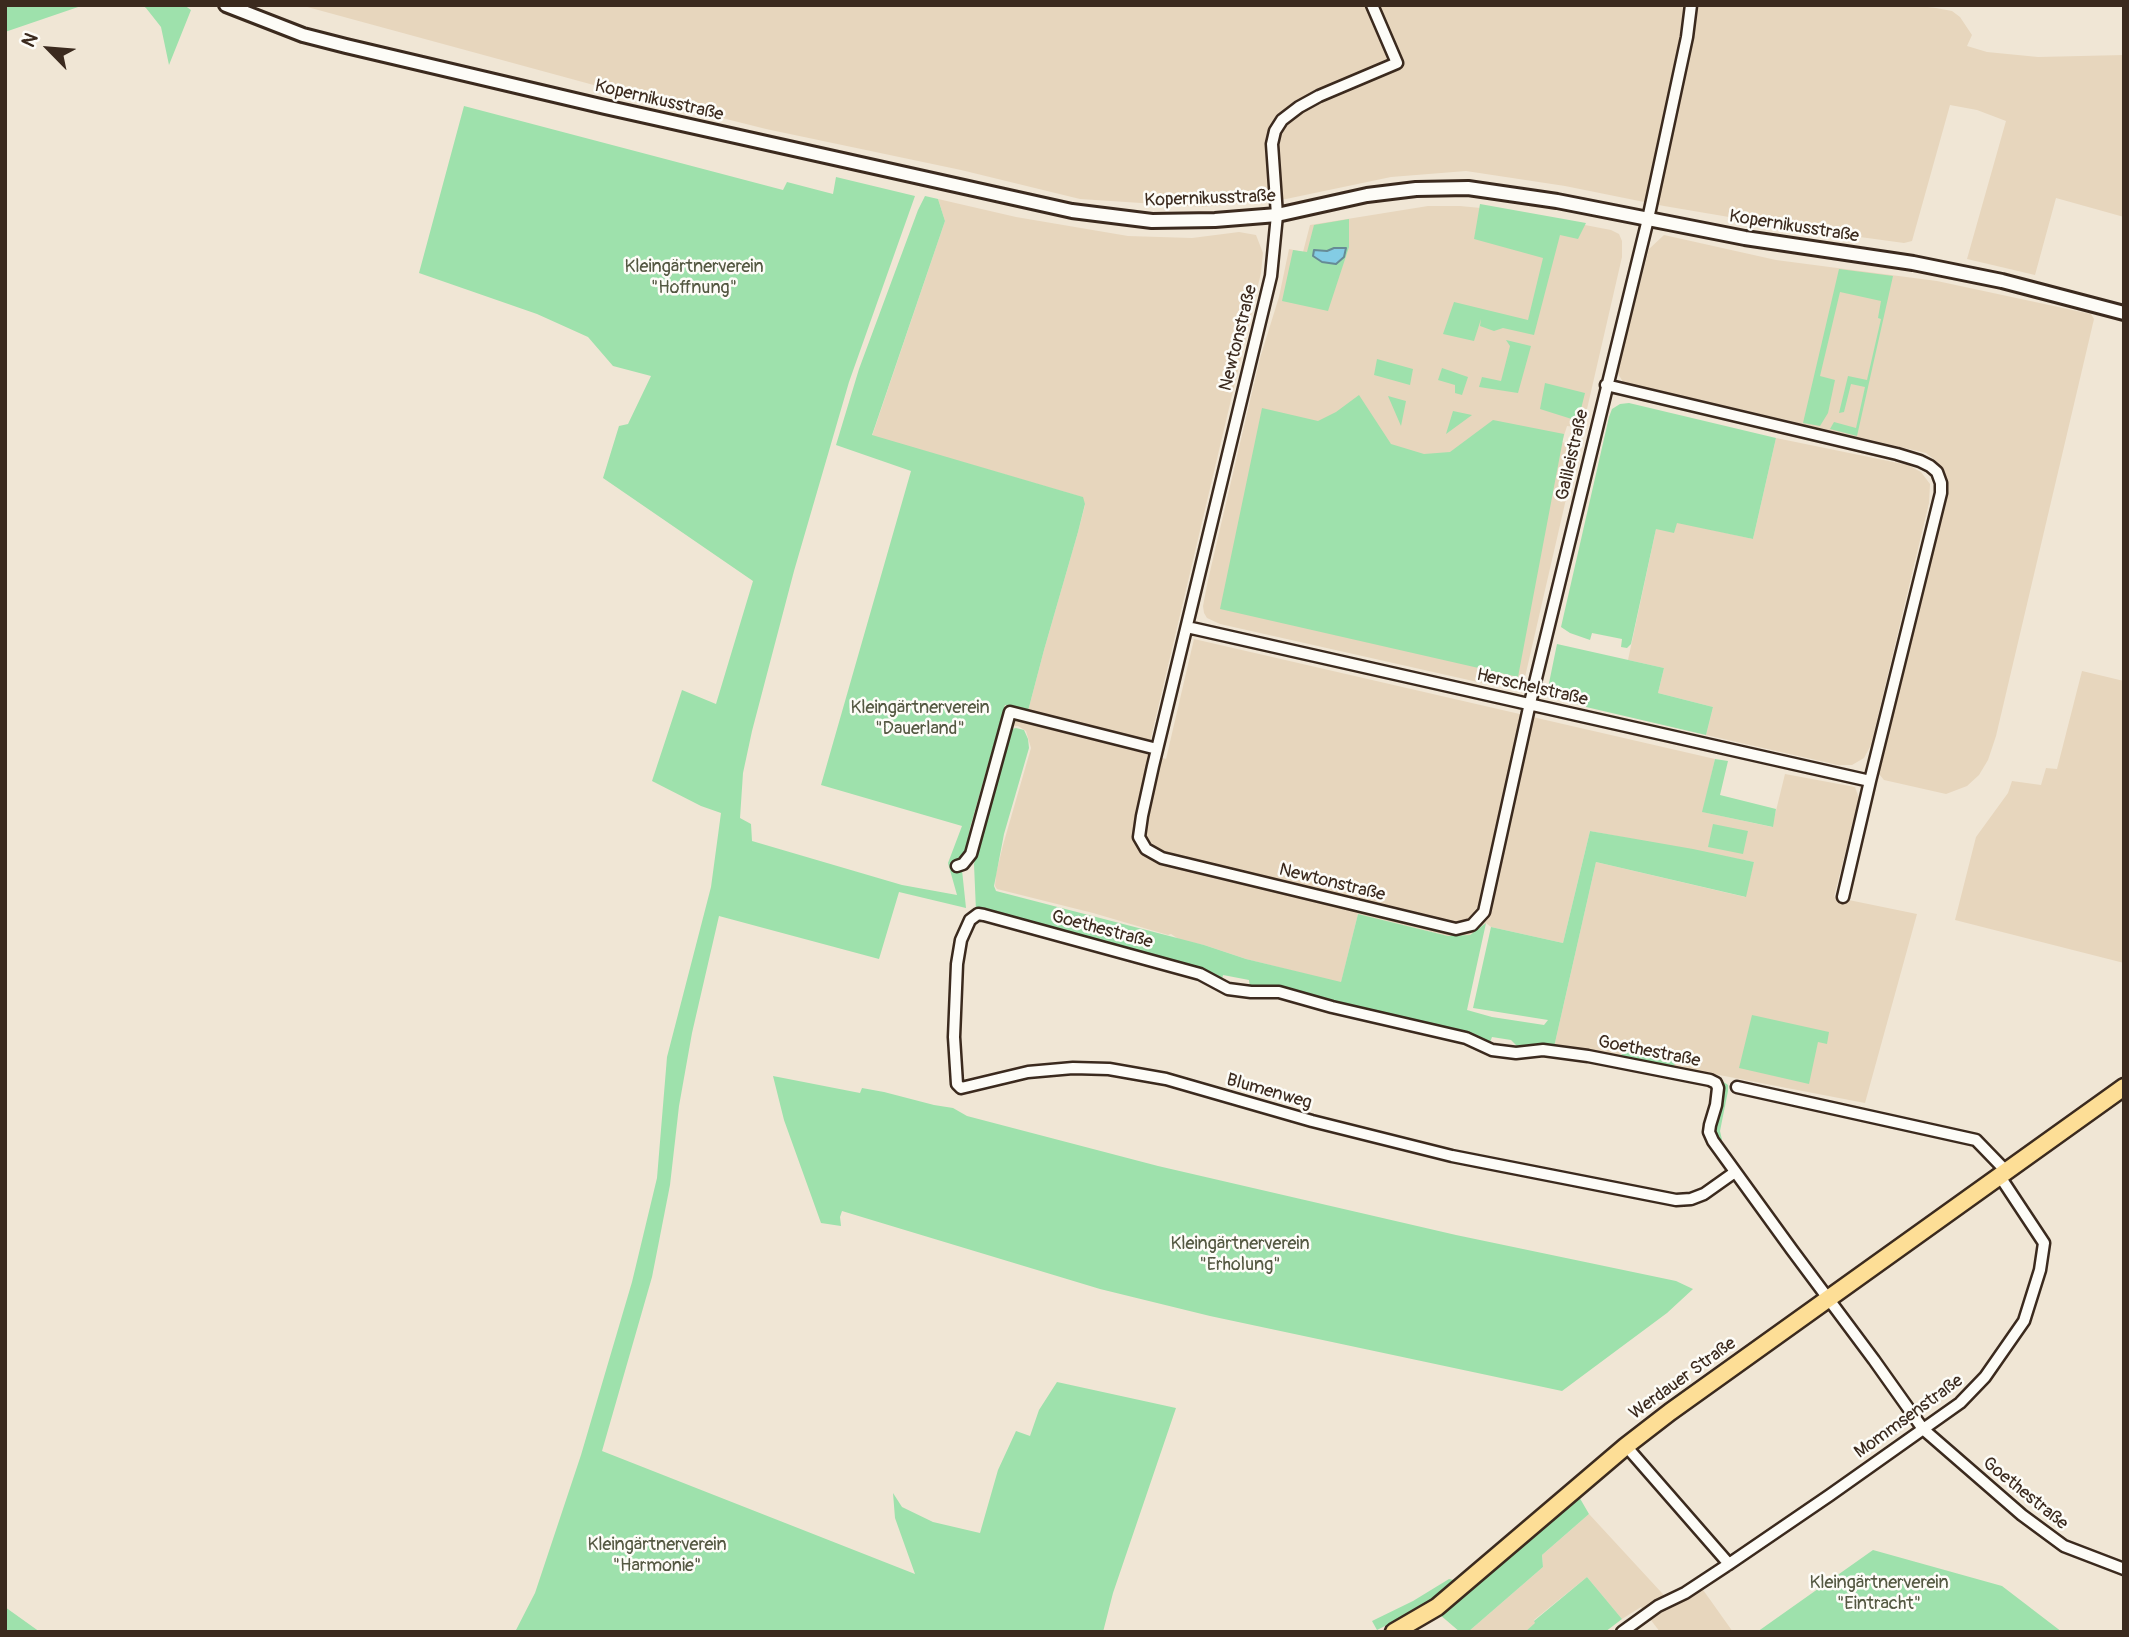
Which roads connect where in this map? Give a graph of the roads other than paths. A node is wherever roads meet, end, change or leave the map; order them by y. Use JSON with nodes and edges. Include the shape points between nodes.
{"nodes":[{"id":1,"x":226,"y":5,"type":"edge"},
{"id":2,"x":1372,"y":5,"type":"edge"},
{"id":3,"x":1691,"y":5,"type":"edge"},
{"id":4,"x":1277,"y":215,"type":"junction"},
{"id":5,"x":1647,"y":219,"type":"junction"},
{"id":6,"x":2124,"y":313,"type":"edge"},
{"id":7,"x":1606,"y":385,"type":"junction"},
{"id":8,"x":1187,"y":627,"type":"junction"},
{"id":9,"x":1530,"y":704,"type":"junction"},
{"id":10,"x":1157,"y":749,"type":"junction"},
{"id":11,"x":1870,"y":781,"type":"junction"},
{"id":12,"x":957,"y":866,"type":"dead end"},
{"id":13,"x":1843,"y":897,"type":"dead end"},
{"id":14,"x":1485,"y":912,"type":"joint"},
{"id":15,"x":975,"y":916,"type":"joint"},
{"id":16,"x":1737,"y":1087,"type":"dead end"},
{"id":17,"x":2124,"y":1087,"type":"edge"},
{"id":18,"x":1735,"y":1172,"type":"junction"},
{"id":19,"x":2003,"y":1173,"type":"junction"},
{"id":20,"x":1827,"y":1298,"type":"junction"},
{"id":21,"x":1923,"y":1429,"type":"junction"},
{"id":22,"x":1626,"y":1446,"type":"junction"},
{"id":23,"x":1729,"y":1564,"type":"junction"},
{"id":24,"x":2124,"y":1569,"type":"edge"},
{"id":25,"x":1394,"y":1632,"type":"edge"},
{"id":26,"x":1622,"y":1632,"type":"edge"}],
"edges":[{"from":1,"to":4,"type":"street","name":"Kopernikusstraße","via":[[293,32],[346,46],[1072,211],[1152,221]]},
{"from":2,"to":4,"type":"street","name":"Newtonstraße","via":[[1397,63],[1319,96],[1282,120],[1272,144]]},
{"from":3,"to":5,"type":"street","name":"Galileistraße"},
{"from":4,"to":5,"type":"street","name":"Kopernikusstraße","via":[[1367,195],[1468,188]]},
{"from":4,"to":8,"type":"street","name":"Newtonstraße","via":[[1271,276]]},
{"from":5,"to":6,"type":"street","name":"Kopernikusstraße","via":[[1913,263]]},
{"from":5,"to":7,"type":"street","name":"Galileistraße"},
{"from":7,"to":9,"type":"street","name":"Galileistraße"},
{"from":7,"to":11,"type":"street","via":[[1896,454],[1937,472],[1941,493]]},
{"from":8,"to":9,"type":"street","name":"Herschelstraße"},
{"from":8,"to":10,"type":"street","name":"Newtonstraße"},
{"from":9,"to":11,"type":"street","name":"Herschelstraße"},
{"from":9,"to":14,"type":"street","name":"Galileistraße"},
{"from":10,"to":12,"type":"street","via":[[1010,712],[971,854]]},
{"from":10,"to":14,"type":"street","name":"Newtonstraße","via":[[1139,837],[1146,849],[1162,858],[1456,929],[1472,925]]},
{"from":11,"to":13,"type":"street"},
{"from":15,"to":18,"type":"street","name":"Goethestraße","via":[[1172,966],[1228,989],[1279,992],[1466,1038],[1492,1051],[1543,1050],[1710,1080],[1719,1093],[1709,1132]]},
{"from":15,"to":18,"type":"street","name":"Blumenweg","via":[[961,940],[957,964],[954,1037],[961,1088],[1028,1072],[1109,1069],[1166,1079],[1452,1156],[1676,1200],[1704,1194]]},
{"from":16,"to":19,"type":"street","via":[[1976,1140]]},
{"from":17,"to":19,"type":"main road","name":"Werdauer Straße"},
{"from":18,"to":20,"type":"street","name":"Goethestraße"},
{"from":19,"to":20,"type":"main road","name":"Werdauer Straße"},
{"from":19,"to":21,"type":"street","name":"Mommsenstraße","via":[[2044,1243],[2040,1270],[2024,1321],[2009,1345],[1972,1392]]},
{"from":20,"to":21,"type":"street","name":"Goethestraße"},
{"from":20,"to":22,"type":"main road","name":"Werdauer Straße"},
{"from":21,"to":23,"type":"street","name":"Mommsenstraße"},
{"from":21,"to":24,"type":"street","name":"Goethestraße","via":[[2064,1546]]},
{"from":22,"to":23,"type":"street"},
{"from":22,"to":25,"type":"main road","name":"Werdauer Straße","via":[[1437,1608]]},
{"from":23,"to":26,"type":"street","name":"Mommsenstraße"}]}
